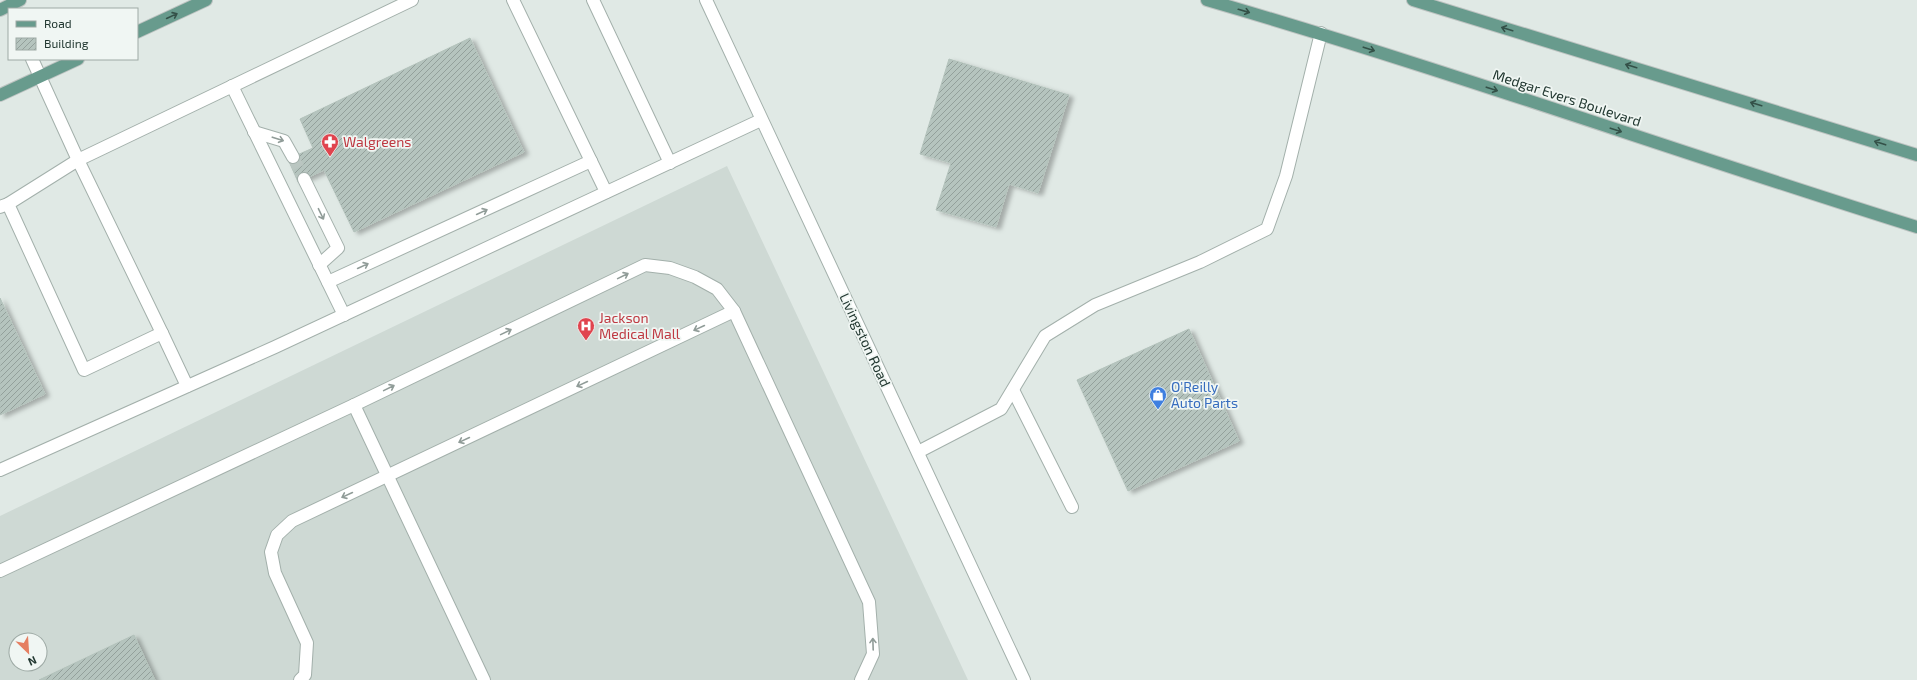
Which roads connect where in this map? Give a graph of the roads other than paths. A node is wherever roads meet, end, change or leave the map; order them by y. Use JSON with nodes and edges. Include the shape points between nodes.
{"nodes":[{"id":1,"x":20,"y":0,"type":"edge"},
{"id":2,"x":206,"y":0,"type":"edge"},
{"id":3,"x":412,"y":0,"type":"edge"},
{"id":4,"x":513,"y":0,"type":"edge"},
{"id":5,"x":593,"y":0,"type":"edge"},
{"id":6,"x":706,"y":0,"type":"edge"},
{"id":7,"x":1207,"y":0,"type":"edge"},
{"id":8,"x":1413,"y":0,"type":"edge"},
{"id":9,"x":5,"y":9,"type":"edge"},
{"id":10,"x":138,"y":32,"type":"edge"},
{"id":11,"x":1321,"y":33,"type":"junction"},
{"id":12,"x":32,"y":60,"type":"edge"},
{"id":13,"x":76,"y":60,"type":"edge"},
{"id":14,"x":40,"y":76,"type":"junction"},
{"id":15,"x":232,"y":86,"type":"junction"},
{"id":16,"x":0,"y":95,"type":"edge"},
{"id":17,"x":761,"y":120,"type":"junction"},
{"id":18,"x":254,"y":132,"type":"junction"},
{"id":19,"x":1917,"y":155,"type":"edge"},
{"id":20,"x":293,"y":157,"type":"tunnel mouth"},
{"id":21,"x":78,"y":160,"type":"junction"},
{"id":22,"x":591,"y":161,"type":"junction"},
{"id":23,"x":670,"y":163,"type":"junction"},
{"id":24,"x":304,"y":179,"type":"tunnel mouth"},
{"id":25,"x":606,"y":192,"type":"junction"},
{"id":26,"x":4,"y":206,"type":"edge"},
{"id":27,"x":1917,"y":226,"type":"edge"},
{"id":28,"x":319,"y":265,"type":"junction"},
{"id":29,"x":328,"y":282,"type":"junction"},
{"id":30,"x":734,"y":311,"type":"junction"},
{"id":31,"x":344,"y":314,"type":"junction"},
{"id":32,"x":162,"y":333,"type":"junction"},
{"id":33,"x":187,"y":386,"type":"junction"},
{"id":34,"x":1013,"y":390,"type":"junction"},
{"id":35,"x":354,"y":405,"type":"junction"},
{"id":36,"x":918,"y":452,"type":"junction"},
{"id":37,"x":0,"y":470,"type":"edge"},
{"id":38,"x":387,"y":476,"type":"junction"},
{"id":39,"x":1072,"y":507,"type":"dead end"},
{"id":40,"x":0,"y":571,"type":"edge"},
{"id":41,"x":300,"y":680,"type":"edge"},
{"id":42,"x":484,"y":680,"type":"edge"},
{"id":43,"x":861,"y":680,"type":"edge"},
{"id":44,"x":1024,"y":680,"type":"edge"}],
"edges":[{"from":1,"to":9,"type":"main road"},
{"from":10,"to":2,"type":"main road","one_way":true},
{"from":3,"to":15,"type":"street"},
{"from":4,"to":22,"type":"street"},
{"from":5,"to":23,"type":"street"},
{"from":6,"to":17,"type":"street","name":"Livingston Road"},
{"from":7,"to":11,"type":"main road","name":"Medgar Evers Boulevard","one_way":true},
{"from":19,"to":8,"type":"main road","one_way":true},
{"from":11,"to":27,"type":"main road","name":"Medgar Evers Boulevard","one_way":true},
{"from":11,"to":34,"type":"street","via":[[1286,176],[1267,229],[1200,262],[1095,305],[1045,336]]},
{"from":12,"to":14,"type":"street"},
{"from":13,"to":14,"type":"main road"},
{"from":14,"to":16,"type":"main road"},
{"from":14,"to":21,"type":"street"},
{"from":15,"to":18,"type":"street"},
{"from":15,"to":21,"type":"street"},
{"from":17,"to":23,"type":"street"},
{"from":17,"to":36,"type":"street","name":"Livingston Road"},
{"from":18,"to":20,"type":"street","one_way":true,"via":[[284,141]]},
{"from":18,"to":28,"type":"street"},
{"from":21,"to":26,"type":"street"},
{"from":21,"to":32,"type":"street"},
{"from":22,"to":25,"type":"street"},
{"from":29,"to":22,"type":"street","one_way":true},
{"from":23,"to":25,"type":"street"},
{"from":24,"to":28,"type":"street","one_way":true,"via":[[338,248]]},
{"from":25,"to":31,"type":"street"},
{"from":26,"to":32,"type":"street","via":[[84,370]]},
{"from":28,"to":29,"type":"street"},
{"from":29,"to":31,"type":"street"},
{"from":35,"to":30,"type":"street","one_way":true,"via":[[645,265],[670,268],[695,277],[717,289]]},
{"from":30,"to":38,"type":"street","one_way":true},
{"from":43,"to":30,"type":"street","one_way":true,"via":[[873,654],[869,602]]},
{"from":31,"to":33,"type":"street"},
{"from":32,"to":33,"type":"street"},
{"from":33,"to":37,"type":"street"},
{"from":34,"to":36,"type":"street","via":[[1001,409]]},
{"from":34,"to":39,"type":"street"},
{"from":35,"to":38,"type":"street"},
{"from":35,"to":40,"type":"street"},
{"from":36,"to":44,"type":"street","name":"Livingston Road"},
{"from":38,"to":41,"type":"street","one_way":true,"via":[[292,521],[277,535],[271,552],[275,573],[307,643],[304,675]]},
{"from":38,"to":42,"type":"street"}]}
